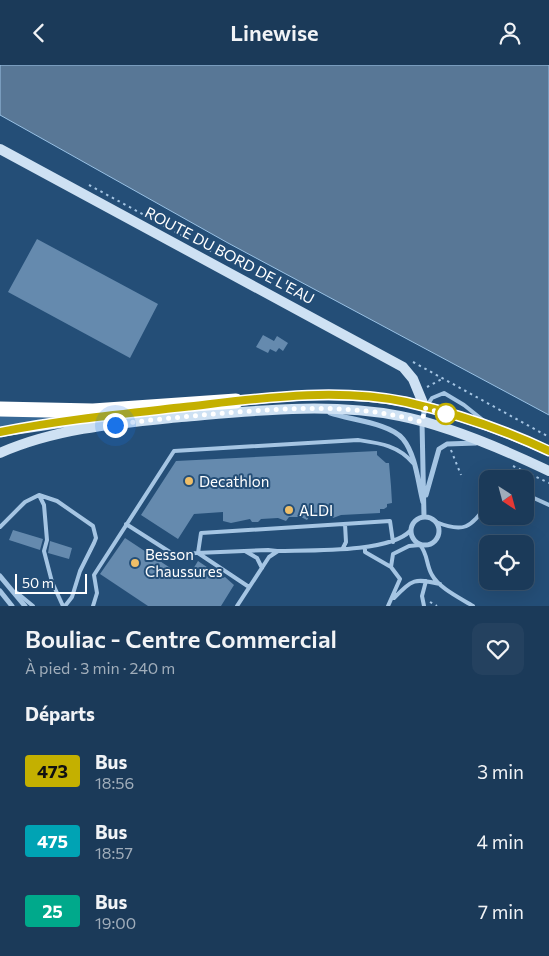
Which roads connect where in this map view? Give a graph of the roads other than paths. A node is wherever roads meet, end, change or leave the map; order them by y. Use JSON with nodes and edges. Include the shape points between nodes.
{"nodes":[{"id":1,"x":0,"y":149,"type":"edge"},
{"id":2,"x":236,"y":401,"type":"junction"},
{"id":3,"x":425,"y":408,"type":"junction"},
{"id":4,"x":0,"y":409,"type":"edge"},
{"id":5,"x":320,"y":409,"type":"junction"},
{"id":6,"x":422,"y":422,"type":"junction"},
{"id":7,"x":493,"y":429,"type":"junction"},
{"id":8,"x":0,"y":432,"type":"edge"},
{"id":9,"x":484,"y":443,"type":"junction"},
{"id":10,"x":549,"y":451,"type":"edge"},
{"id":11,"x":0,"y":453,"type":"edge"},
{"id":12,"x":413,"y":463,"type":"junction"},
{"id":13,"x":549,"y":471,"type":"edge"},
{"id":14,"x":39,"y":495,"type":"junction"},
{"id":15,"x":534,"y":498,"type":"edge"},
{"id":16,"x":424,"y":502,"type":"junction"},
{"id":17,"x":549,"y":505,"type":"edge"},
{"id":18,"x":479,"y":516,"type":"edge"},
{"id":19,"x":424,"y":517,"type":"junction"},
{"id":20,"x":436,"y":522,"type":"junction"},
{"id":21,"x":126,"y":524,"type":"junction"},
{"id":22,"x":345,"y":524,"type":"junction"},
{"id":23,"x":0,"y":527,"type":"edge"},
{"id":24,"x":410,"y":531,"type":"junction"},
{"id":25,"x":392,"y":541,"type":"junction"},
{"id":26,"x":420,"y":545,"type":"junction"},
{"id":27,"x":365,"y":547,"type":"junction"},
{"id":28,"x":342,"y":548,"type":"junction"},
{"id":29,"x":245,"y":551,"type":"junction"},
{"id":30,"x":278,"y":551,"type":"junction"},
{"id":31,"x":198,"y":553,"type":"junction"},
{"id":32,"x":391,"y":567,"type":"junction"},
{"id":33,"x":262,"y":568,"type":"junction"},
{"id":34,"x":0,"y":574,"type":"edge"},
{"id":35,"x":426,"y":581,"type":"junction"},
{"id":36,"x":7,"y":584,"type":"junction"},
{"id":37,"x":440,"y":584,"type":"junction"},
{"id":38,"x":249,"y":587,"type":"junction"},
{"id":39,"x":0,"y":591,"type":"edge"},
{"id":40,"x":393,"y":599,"type":"junction"},
{"id":41,"x":93,"y":605,"type":"edge"},
{"id":42,"x":12,"y":606,"type":"edge"},
{"id":43,"x":25,"y":606,"type":"edge"},
{"id":44,"x":33,"y":606,"type":"edge"},
{"id":45,"x":64,"y":606,"type":"edge"},
{"id":46,"x":237,"y":606,"type":"edge"},
{"id":47,"x":388,"y":606,"type":"edge"},
{"id":48,"x":424,"y":606,"type":"edge"},
{"id":49,"x":473,"y":606,"type":"edge"}],
"edges":[{"from":1,"to":3,"type":"main road","name":"ROUTE DU BORD DE L'EAU","via":[[403,367],[410,373]]},
{"from":2,"to":3,"type":"main road","via":[[352,397],[406,402]]},
{"from":2,"to":4,"type":"highway","via":[[93,411]]},
{"from":2,"to":8,"type":"main road"},
{"from":3,"to":6,"type":"street"},
{"from":3,"to":7,"type":"main road"},
{"from":3,"to":7,"type":"lane","via":[[432,398],[444,393]]},
{"from":5,"to":6,"type":"main road","via":[[378,412]]},
{"from":5,"to":11,"type":"main road","via":[[131,422],[46,438]]},
{"from":5,"to":12,"type":"street","via":[[398,434],[407,445]]},
{"from":6,"to":9,"type":"main road"},
{"from":6,"to":16,"type":"street"},
{"from":7,"to":10,"type":"main road"},
{"from":9,"to":13,"type":"main road"},
{"from":9,"to":16,"type":"street","via":[[447,444],[439,449]]},
{"from":12,"to":16,"type":"street"},
{"from":12,"to":21,"type":"lane","via":[[387,444],[358,440],[174,451]]},
{"from":14,"to":23,"type":"lane","via":[[25,502]]},
{"from":14,"to":45,"type":"lane","via":[[44,505],[47,540],[44,551],[52,581]]},
{"from":14,"to":45,"type":"lane","via":[[57,501],[89,521],[95,532],[94,543],[72,597]]},
{"from":15,"to":17,"type":"lane"},
{"from":16,"to":19,"type":"street"},
{"from":18,"to":20,"type":"lane","via":[[466,527],[454,529]]},
{"from":19,"to":20,"type":"street"},
{"from":19,"to":24,"type":"street","via":[[413,523]]},
{"from":20,"to":26,"type":"street","via":[[439,530],[437,539],[430,545]]},
{"from":21,"to":31,"type":"lane","via":[[173,554]]},
{"from":21,"to":41,"type":"lane","via":[[94,575],[97,593]]},
{"from":22,"to":25,"type":"lane","via":[[390,521]]},
{"from":22,"to":28,"type":"lane","via":[[346,542]]},
{"from":22,"to":31,"type":"lane","via":[[201,533]]},
{"from":24,"to":25,"type":"lane"},
{"from":24,"to":26,"type":"street"},
{"from":25,"to":27,"type":"lane"},
{"from":26,"to":32,"type":"lane","via":[[409,546],[393,554]]},
{"from":26,"to":37,"type":"lane","via":[[426,552],[432,576]]},
{"from":27,"to":28,"type":"lane"},
{"from":27,"to":32,"type":"lane","via":[[365,552]]},
{"from":28,"to":30,"type":"lane"},
{"from":29,"to":30,"type":"lane"},
{"from":29,"to":31,"type":"lane"},
{"from":29,"to":33,"type":"lane","via":[[257,559]]},
{"from":30,"to":33,"type":"lane"},
{"from":31,"to":38,"type":"lane"},
{"from":32,"to":40,"type":"lane","via":[[400,579]]},
{"from":33,"to":38,"type":"lane"},
{"from":34,"to":36,"type":"street"},
{"from":35,"to":37,"type":"lane"},
{"from":35,"to":40,"type":"lane","via":[[411,581]]},
{"from":35,"to":48,"type":"lane","via":[[422,596]]},
{"from":36,"to":43,"type":"street"},
{"from":36,"to":44,"type":"lane"},
{"from":37,"to":49,"type":"lane"},
{"from":38,"to":46,"type":"lane"},
{"from":39,"to":42,"type":"street"},
{"from":40,"to":47,"type":"lane"}]}
